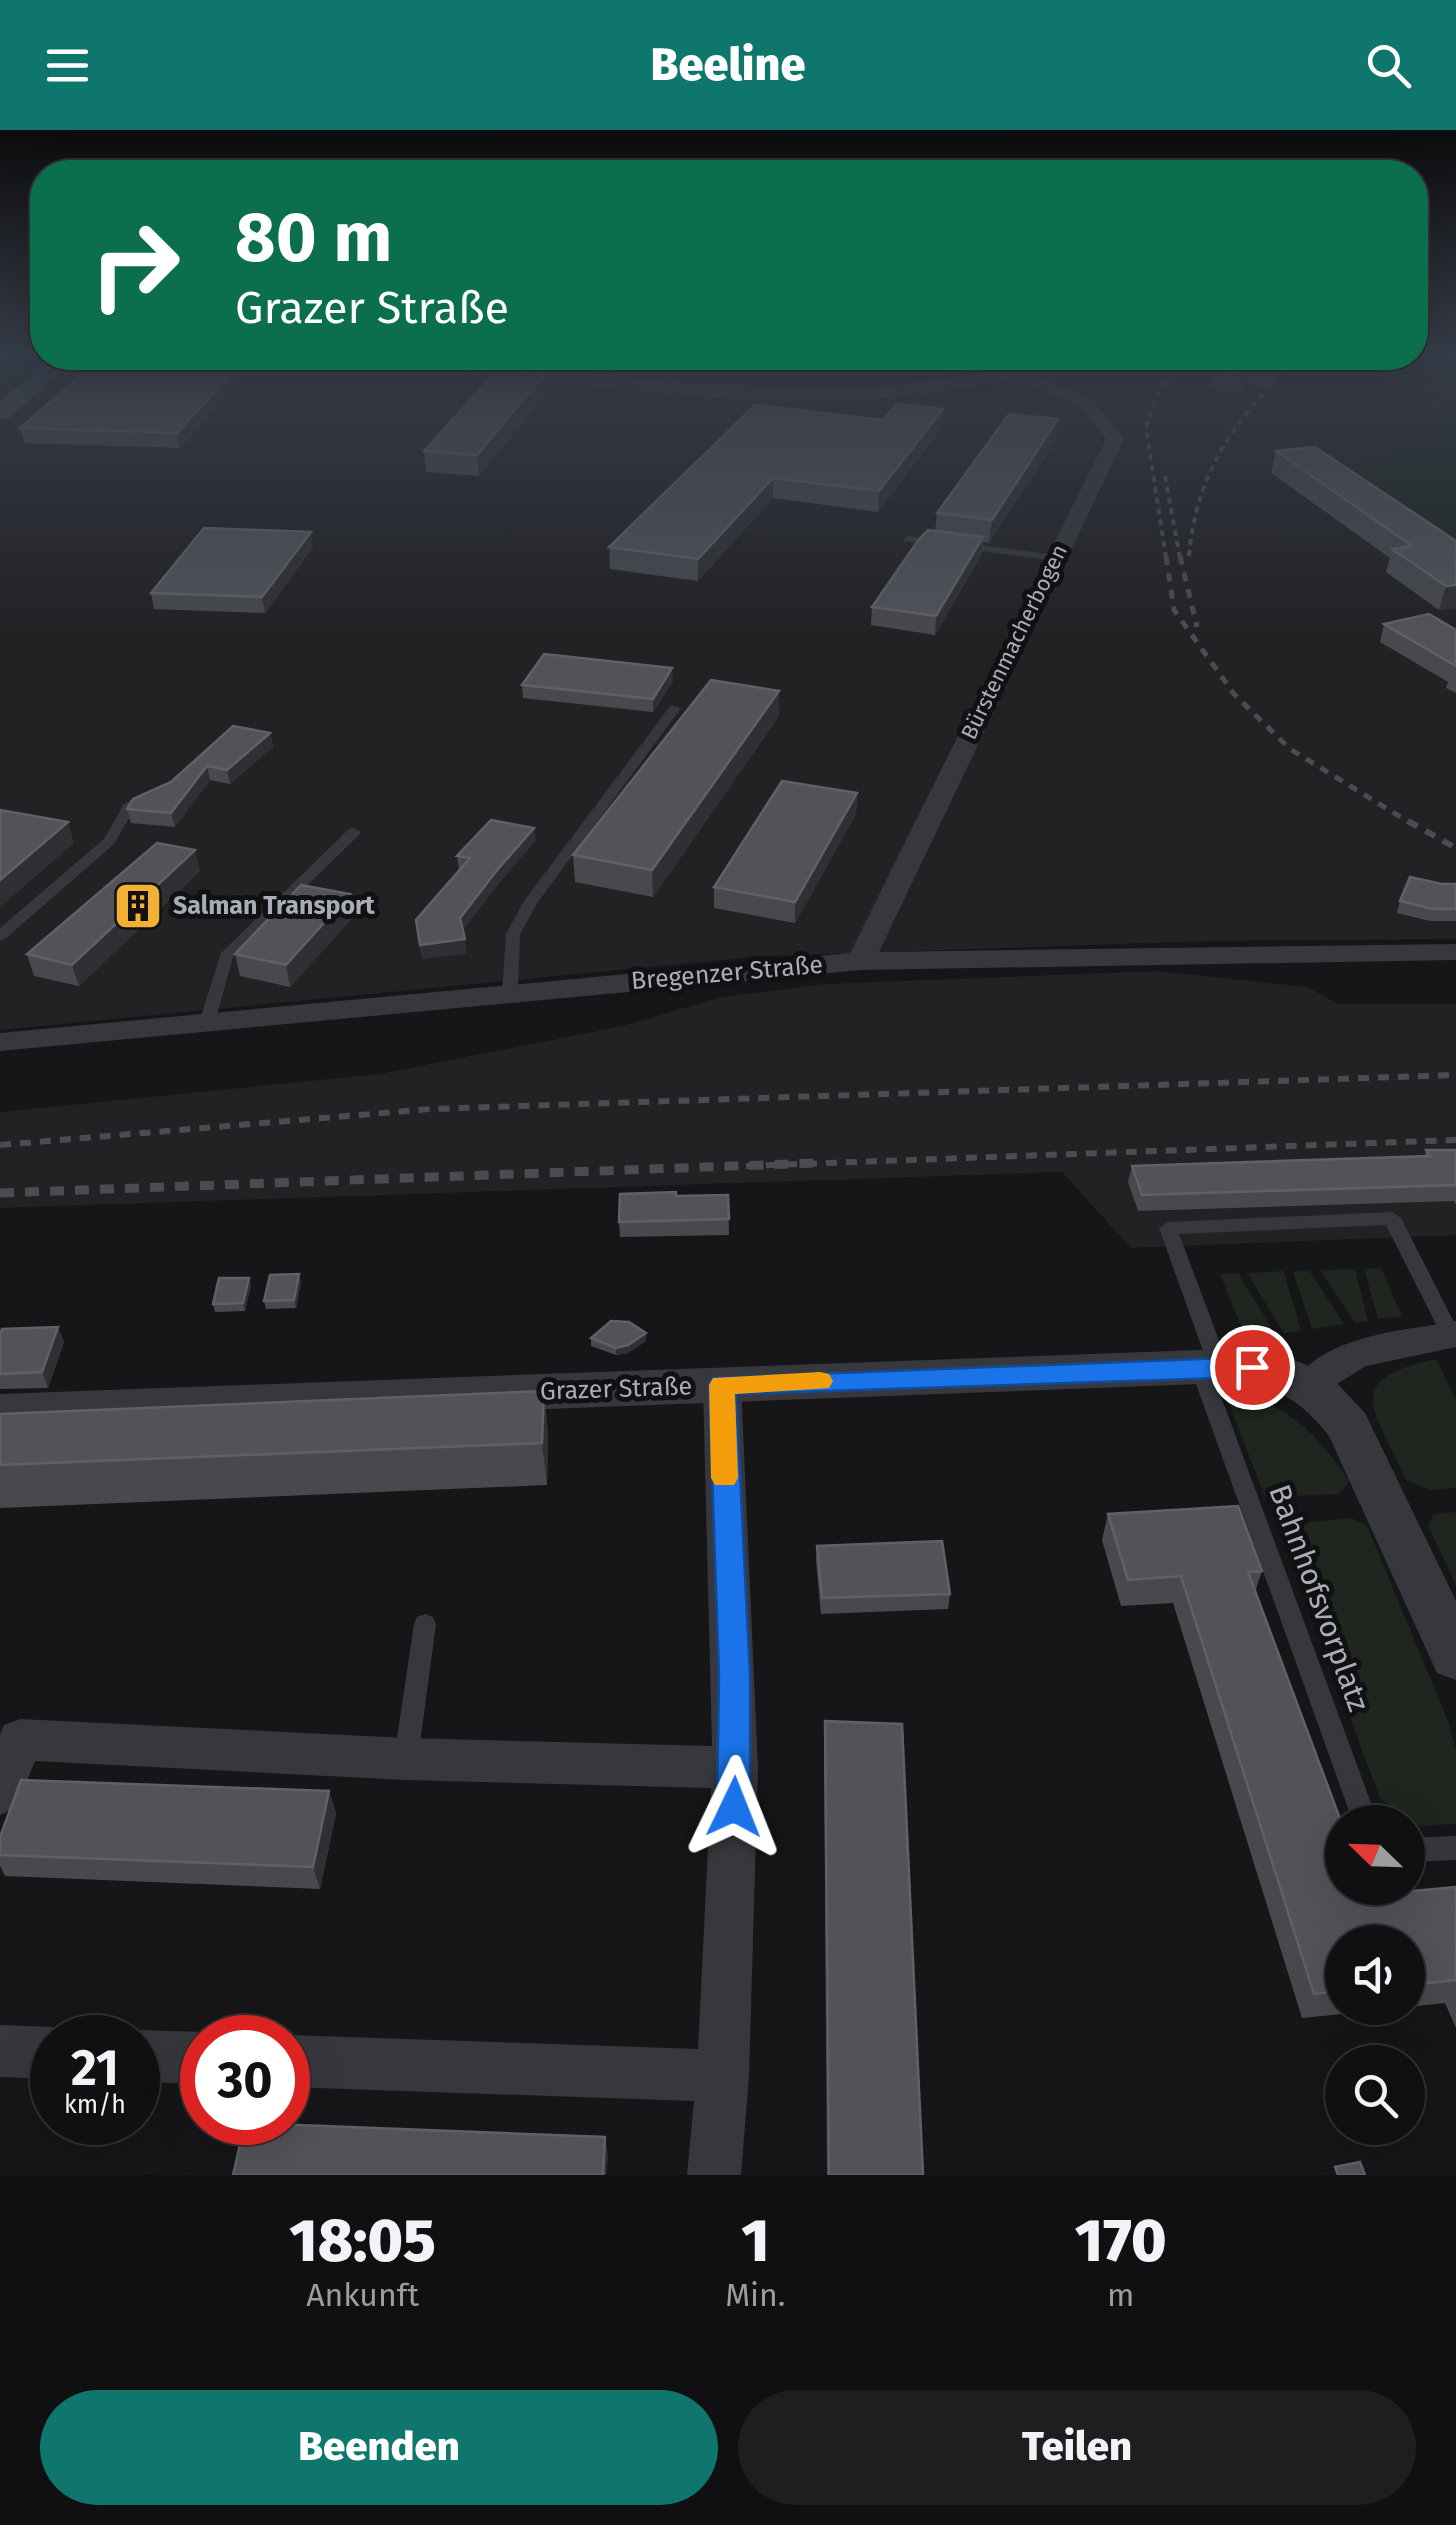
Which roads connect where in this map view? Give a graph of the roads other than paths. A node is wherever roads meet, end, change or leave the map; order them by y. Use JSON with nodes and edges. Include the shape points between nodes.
{"nodes":[{"id":1,"x":1111,"y":446,"type":"edge"},
{"id":2,"x":908,"y":538,"type":"dead end"},
{"id":3,"x":1056,"y":558,"type":"junction"},
{"id":4,"x":675,"y":708,"type":"dead end"},
{"id":5,"x":156,"y":794,"type":"edge"},
{"id":6,"x":354,"y":832,"type":"dead end"},
{"id":7,"x":0,"y":936,"type":"edge"},
{"id":8,"x":1456,"y":952,"type":"edge"},
{"id":9,"x":861,"y":961,"type":"junction"},
{"id":10,"x":510,"y":994,"type":"junction"},
{"id":11,"x":207,"y":1022,"type":"junction"},
{"id":12,"x":0,"y":1042,"type":"edge"},
{"id":13,"x":1454,"y":1334,"type":"edge"},
{"id":14,"x":1210,"y":1377,"type":"junction"},
{"id":15,"x":722,"y":1385,"type":"junction"},
{"id":16,"x":1310,"y":1386,"type":"junction"},
{"id":17,"x":0,"y":1412,"type":"edge"},
{"id":18,"x":425,"y":1624,"type":"dead end"},
{"id":19,"x":1456,"y":1657,"type":"edge"},
{"id":20,"x":406,"y":1759,"type":"junction"},
{"id":21,"x":735,"y":1768,"type":"junction"},
{"id":22,"x":0,"y":1792,"type":"edge"},
{"id":23,"x":1359,"y":1805,"type":"edge"},
{"id":24,"x":1456,"y":1848,"type":"edge"},
{"id":25,"x":1425,"y":1849,"type":"edge"},
{"id":26,"x":0,"y":2051,"type":"edge"},
{"id":27,"x":30,"y":2052,"type":"edge"},
{"id":28,"x":310,"y":2062,"type":"edge"},
{"id":29,"x":723,"y":2076,"type":"junction"},
{"id":30,"x":714,"y":2175,"type":"edge"}],
"edges":[{"from":1,"to":3,"type":"street","name":"Bürstenmacherbogen"},
{"from":2,"to":3,"type":"lane"},
{"from":3,"to":9,"type":"street","name":"Bürstenmacherbogen"},
{"from":4,"to":10,"type":"lane","via":[[531,901],[513,934]]},
{"from":5,"to":7,"type":"lane","via":[[129,807],[108,840]]},
{"from":6,"to":11,"type":"lane","via":[[226,956]]},
{"from":8,"to":9,"type":"street","name":"Bregenzer Straße"},
{"from":9,"to":10,"type":"street","name":"Bregenzer Straße"},
{"from":10,"to":11,"type":"street","name":"Bregenzer Straße"},
{"from":11,"to":12,"type":"street","name":"Bregenzer Straße"},
{"from":13,"to":14,"type":"lane","name":"Bahnhofsvorplatz","via":[[1392,1218],[1168,1228]]},
{"from":13,"to":16,"type":"street","via":[[1355,1355]]},
{"from":14,"to":15,"type":"street","name":"Grazer Straße"},
{"from":14,"to":16,"type":"street","name":"Grazer Straße","via":[[1274,1369]]},
{"from":14,"to":23,"type":"lane","name":"Bahnhofsvorplatz"},
{"from":15,"to":17,"type":"street","name":"Grazer Straße"},
{"from":15,"to":21,"type":"street"},
{"from":16,"to":19,"type":"street","via":[[1348,1426]]},
{"from":18,"to":20,"type":"lane"},
{"from":20,"to":21,"type":"street"},
{"from":20,"to":22,"type":"street","via":[[20,1740]]},
{"from":21,"to":29,"type":"street"},
{"from":24,"to":25,"type":"lane"},
{"from":26,"to":27,"type":"street"},
{"from":28,"to":29,"type":"street"},
{"from":29,"to":30,"type":"street"}]}
